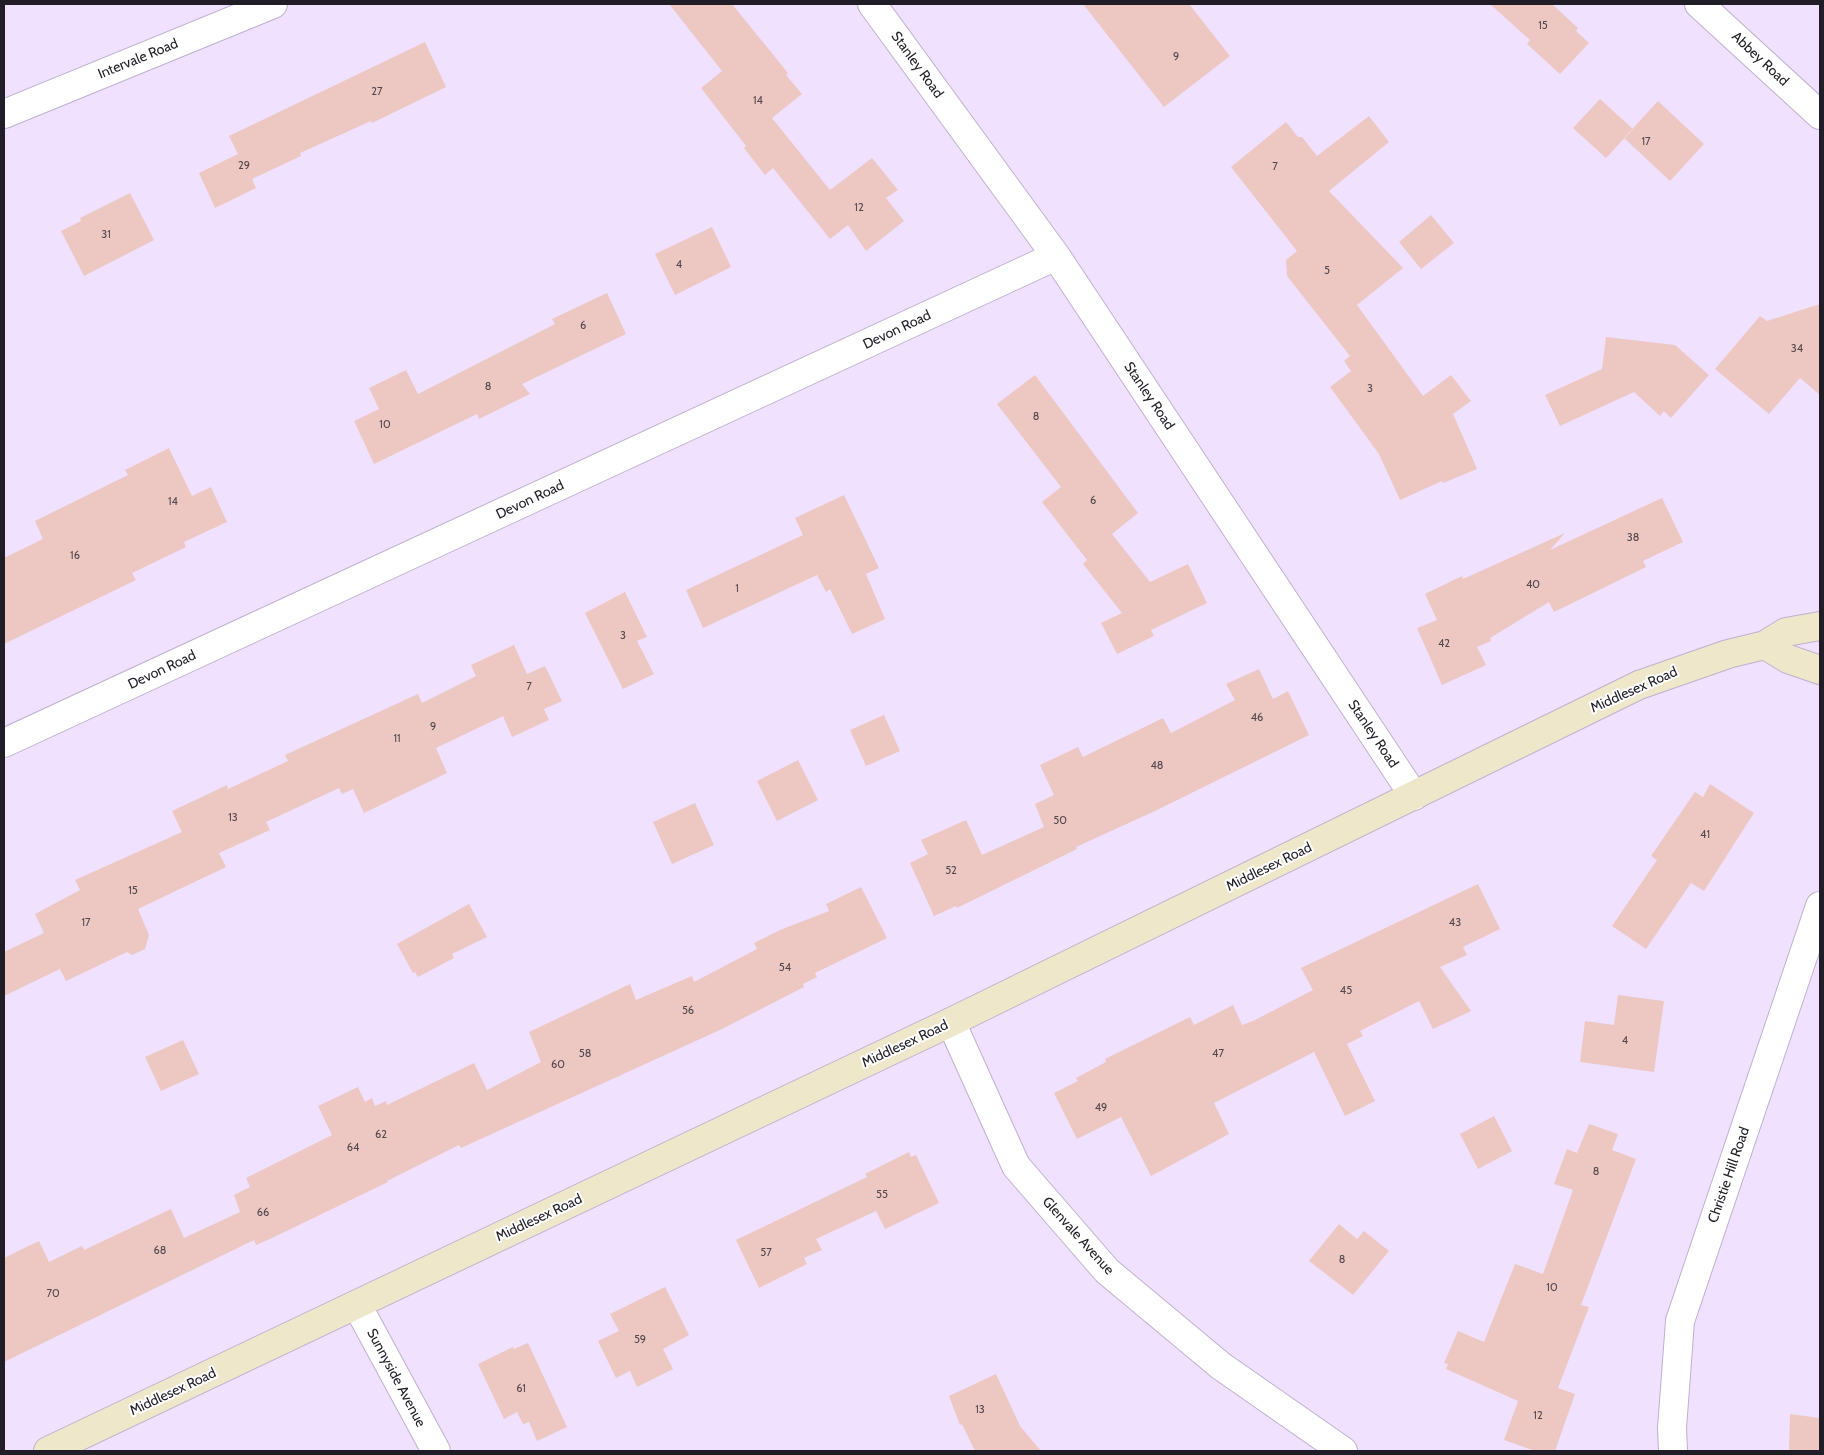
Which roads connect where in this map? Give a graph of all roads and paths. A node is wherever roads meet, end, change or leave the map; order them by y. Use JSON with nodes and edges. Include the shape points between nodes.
{"nodes":[{"id":1,"x":273,"y":4,"type":"edge"},
{"id":2,"x":872,"y":4,"type":"edge"},
{"id":3,"x":1700,"y":4,"type":"edge"},
{"id":4,"x":4,"y":114,"type":"edge"},
{"id":5,"x":1820,"y":115,"type":"edge"},
{"id":6,"x":1056,"y":256,"type":"junction"},
{"id":7,"x":1820,"y":626,"type":"edge"},
{"id":8,"x":1765,"y":645,"type":"junction"},
{"id":9,"x":1820,"y":670,"type":"edge"},
{"id":10,"x":4,"y":744,"type":"edge"},
{"id":11,"x":1414,"y":796,"type":"junction"},
{"id":12,"x":1820,"y":906,"type":"edge"},
{"id":13,"x":951,"y":1022,"type":"junction"},
{"id":14,"x":356,"y":1305,"type":"junction"},
{"id":15,"x":48,"y":1451,"type":"edge"},
{"id":16,"x":436,"y":1451,"type":"edge"},
{"id":17,"x":1343,"y":1451,"type":"edge"},
{"id":18,"x":1673,"y":1451,"type":"edge"}],
"edges":[{"from":1,"to":4,"type":"street","name":"Intervale Road"},
{"from":2,"to":6,"type":"street","name":"Stanley Road"},
{"from":3,"to":5,"type":"street","name":"Abbey Road"},
{"from":6,"to":10,"type":"street","name":"Devon Road"},
{"from":6,"to":11,"type":"street","name":"Stanley Road"},
{"from":7,"to":8,"type":"street","name":"Middlesex Road","via":[[1786,632]]},
{"from":8,"to":9,"type":"street","via":[[1788,659]]},
{"from":8,"to":11,"type":"street","name":"Middlesex Road","via":[[1728,654],[1639,685]]},
{"from":11,"to":13,"type":"street","name":"Middlesex Road"},
{"from":12,"to":18,"type":"street","name":"Christie Hill Road","via":[[1680,1322]]},
{"from":13,"to":14,"type":"street","name":"Middlesex Road"},
{"from":13,"to":17,"type":"street","name":"Glenvale Avenue","via":[[1016,1166],[1107,1271],[1221,1366]]},
{"from":14,"to":15,"type":"street","name":"Middlesex Road"},
{"from":14,"to":16,"type":"street","name":"Sunnyside Avenue"}]}
